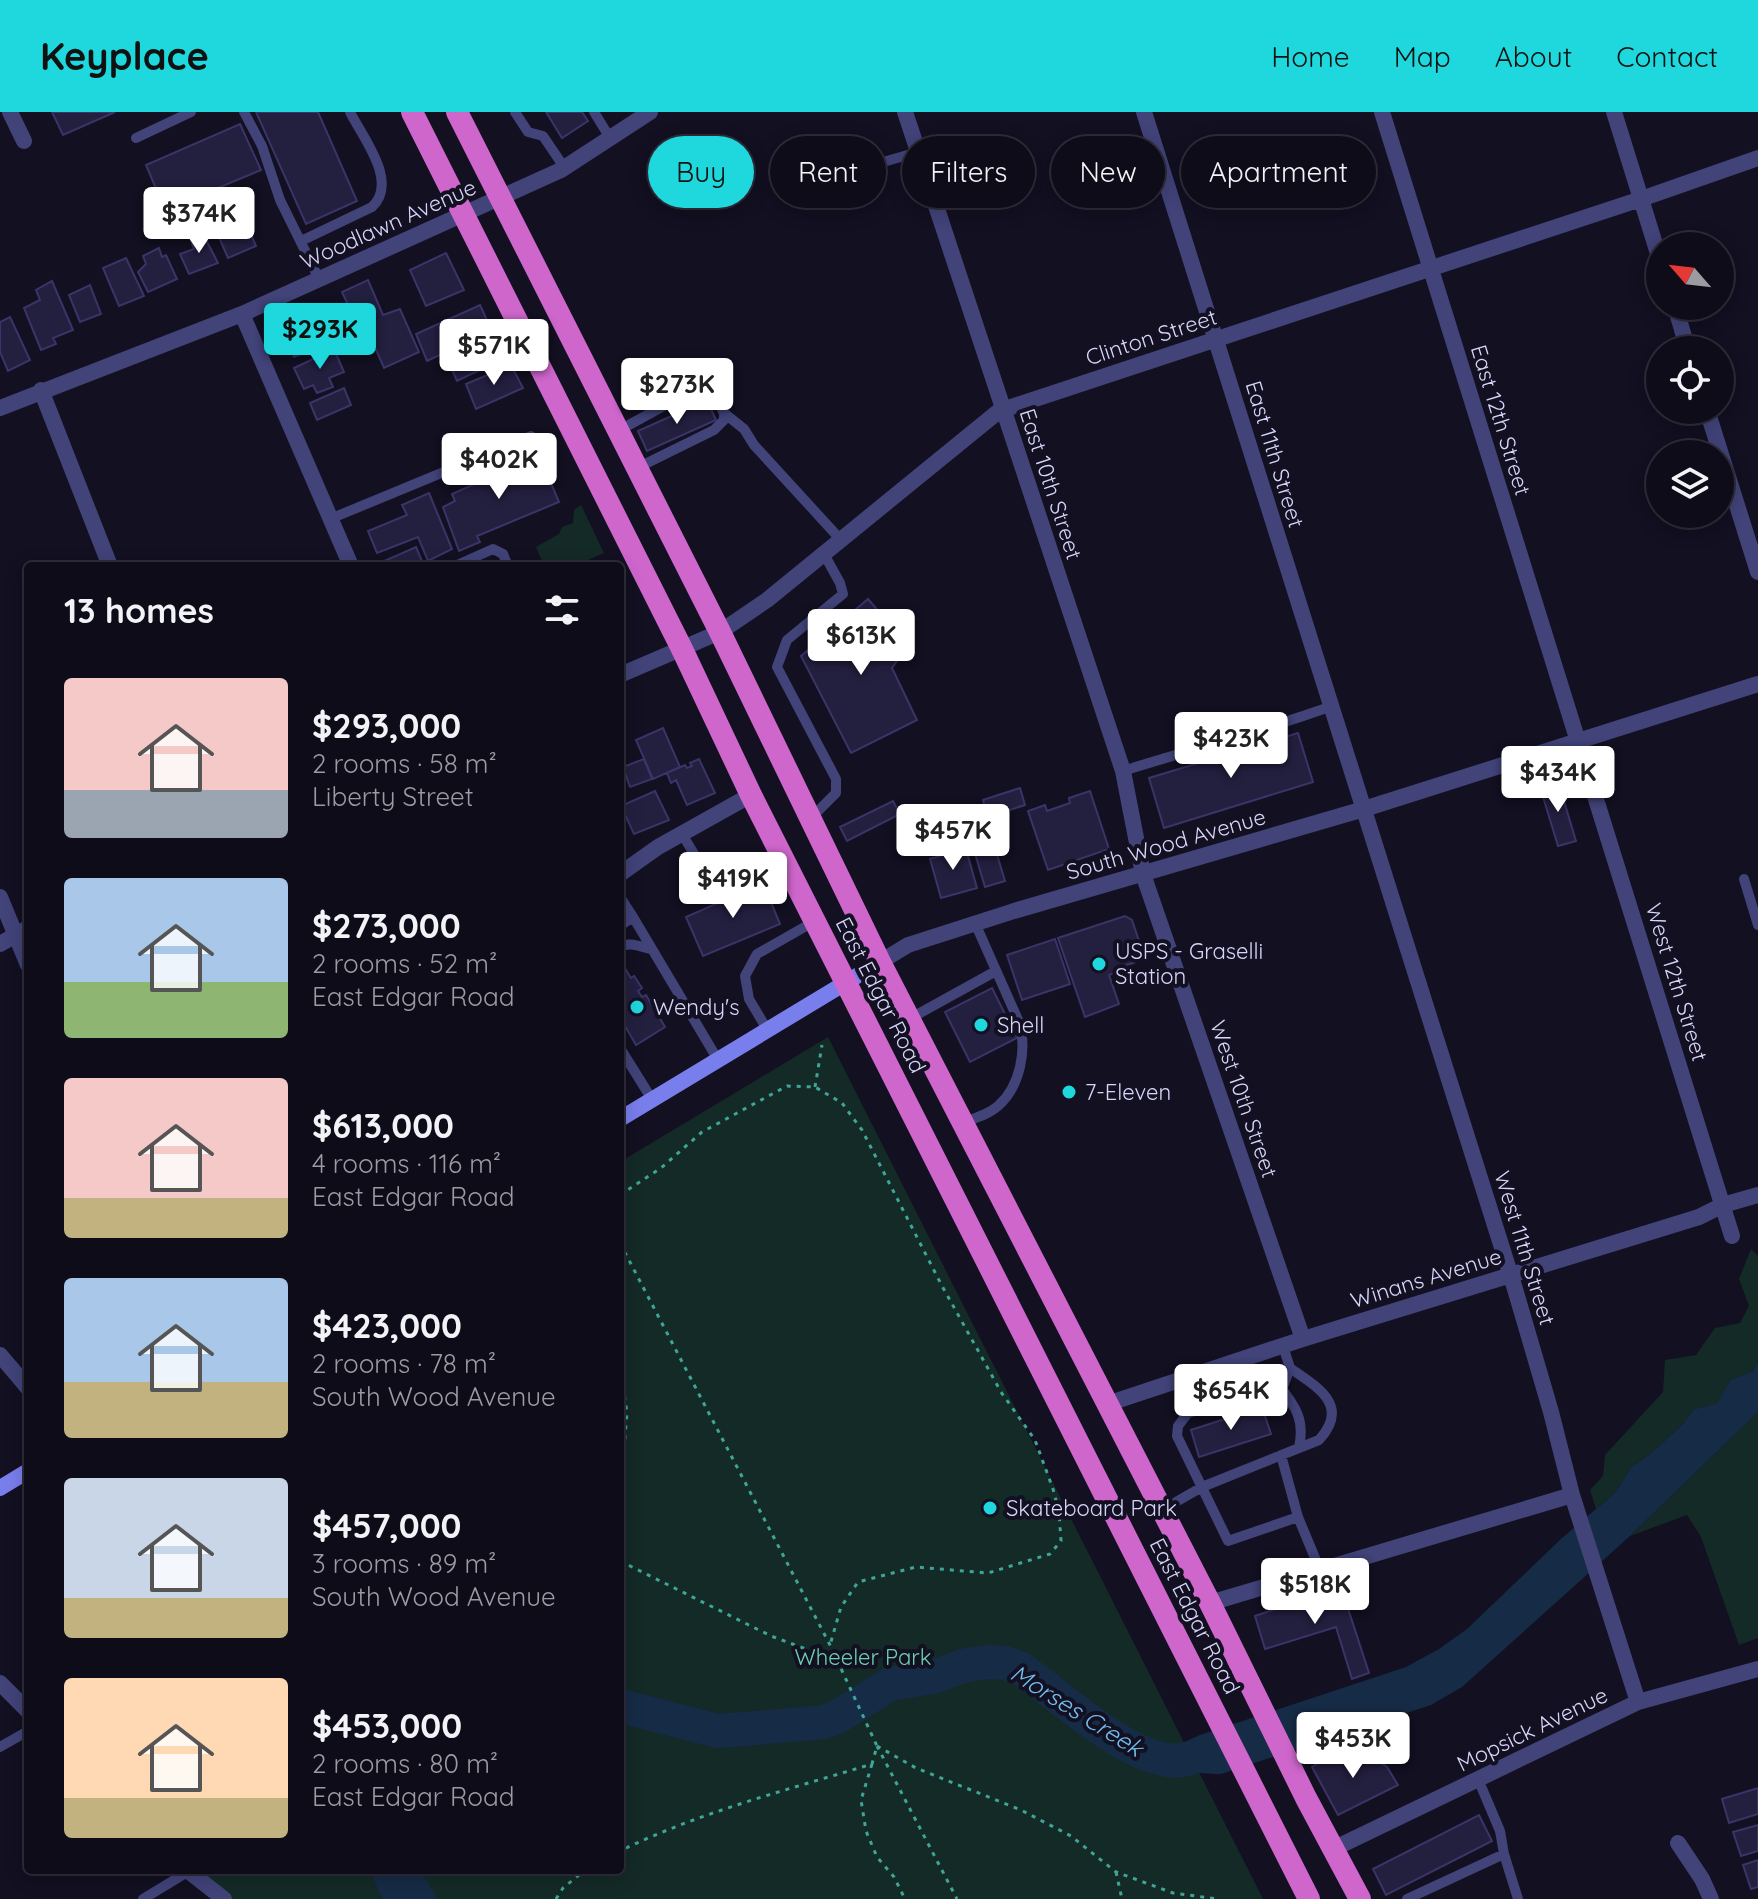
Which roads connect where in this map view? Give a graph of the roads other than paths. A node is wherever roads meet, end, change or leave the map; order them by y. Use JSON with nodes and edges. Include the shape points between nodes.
{"nodes":[{"id":1,"x":10,"y":112,"type":"edge"},
{"id":2,"x":191,"y":112,"type":"edge"},
{"id":3,"x":244,"y":112,"type":"edge"},
{"id":4,"x":350,"y":112,"type":"edge"},
{"id":5,"x":412,"y":112,"type":"edge"},
{"id":6,"x":457,"y":112,"type":"edge"},
{"id":7,"x":515,"y":112,"type":"edge"},
{"id":8,"x":594,"y":112,"type":"edge"},
{"id":9,"x":650,"y":112,"type":"edge"},
{"id":10,"x":905,"y":112,"type":"edge"},
{"id":11,"x":1144,"y":112,"type":"edge"},
{"id":12,"x":1382,"y":112,"type":"edge"},
{"id":13,"x":1614,"y":112,"type":"edge"},
{"id":14,"x":913,"y":136,"type":"edge"},
{"id":15,"x":136,"y":138,"type":"dead end"},
{"id":16,"x":610,"y":138,"type":"junction"},
{"id":17,"x":24,"y":141,"type":"dead end"},
{"id":18,"x":1758,"y":158,"type":"edge"},
{"id":19,"x":564,"y":167,"type":"junction"},
{"id":20,"x":500,"y":197,"type":"junction"},
{"id":21,"x":1641,"y":199,"type":"junction"},
{"id":22,"x":937,"y":208,"type":"edge"},
{"id":23,"x":463,"y":214,"type":"junction"},
{"id":24,"x":1651,"y":232,"type":"edge"},
{"id":25,"x":301,"y":241,"type":"junction"},
{"id":26,"x":1430,"y":267,"type":"junction"},
{"id":27,"x":319,"y":279,"type":"junction"},
{"id":28,"x":242,"y":314,"type":"junction"},
{"id":29,"x":1216,"y":339,"type":"junction"},
{"id":30,"x":41,"y":390,"type":"junction"},
{"id":31,"x":0,"y":408,"type":"edge"},
{"id":32,"x":1003,"y":409,"type":"junction"},
{"id":33,"x":724,"y":413,"type":"junction"},
{"id":34,"x":1711,"y":424,"type":"edge"},
{"id":35,"x":616,"y":427,"type":"junction"},
{"id":36,"x":531,"y":436,"type":"dead end"},
{"id":37,"x":637,"y":468,"type":"junction"},
{"id":38,"x":330,"y":519,"type":"junction"},
{"id":39,"x":841,"y":540,"type":"junction"},
{"id":40,"x":824,"y":554,"type":"junction"},
{"id":41,"x":108,"y":562,"type":"edge"},
{"id":42,"x":349,"y":562,"type":"edge"},
{"id":43,"x":464,"y":562,"type":"edge"},
{"id":44,"x":506,"y":562,"type":"edge"},
{"id":45,"x":1758,"y":572,"type":"edge"},
{"id":46,"x":720,"y":632,"type":"junction"},
{"id":47,"x":682,"y":649,"type":"junction"},
{"id":48,"x":624,"y":673,"type":"edge"},
{"id":49,"x":1758,"y":684,"type":"edge"},
{"id":50,"x":1332,"y":706,"type":"junction"},
{"id":51,"x":1579,"y":741,"type":"junction"},
{"id":52,"x":1123,"y":771,"type":"junction"},
{"id":53,"x":751,"y":795,"type":"junction"},
{"id":54,"x":1364,"y":809,"type":"junction"},
{"id":55,"x":811,"y":818,"type":"junction"},
{"id":56,"x":682,"y":834,"type":"junction"},
{"id":57,"x":781,"y":852,"type":"junction"},
{"id":58,"x":624,"y":871,"type":"edge"},
{"id":59,"x":1143,"y":874,"type":"junction"},
{"id":60,"x":1744,"y":879,"type":"dead end"},
{"id":61,"x":0,"y":897,"type":"edge"},
{"id":62,"x":624,"y":903,"type":"edge"},
{"id":63,"x":633,"y":917,"type":"junction"},
{"id":64,"x":815,"y":921,"type":"junction"},
{"id":65,"x":624,"y":923,"type":"edge"},
{"id":66,"x":975,"y":923,"type":"junction"},
{"id":67,"x":1758,"y":925,"type":"edge"},
{"id":68,"x":21,"y":931,"type":"edge"},
{"id":69,"x":0,"y":944,"type":"edge"},
{"id":70,"x":624,"y":944,"type":"edge"},
{"id":71,"x":651,"y":949,"type":"junction"},
{"id":72,"x":880,"y":962,"type":"junction"},
{"id":73,"x":996,"y":971,"type":"junction"},
{"id":74,"x":846,"y":983,"type":"junction"},
{"id":75,"x":911,"y":1018,"type":"junction"},
{"id":76,"x":768,"y":1031,"type":"junction"},
{"id":77,"x":624,"y":1054,"type":"edge"},
{"id":78,"x":718,"y":1060,"type":"junction"},
{"id":79,"x":653,"y":1101,"type":"junction"},
{"id":80,"x":624,"y":1117,"type":"edge"},
{"id":81,"x":964,"y":1122,"type":"junction"},
{"id":82,"x":1758,"y":1195,"type":"edge"},
{"id":83,"x":1723,"y":1205,"type":"junction"},
{"id":84,"x":1732,"y":1236,"type":"dead end"},
{"id":85,"x":1511,"y":1275,"type":"junction"},
{"id":86,"x":1303,"y":1339,"type":"junction"},
{"id":87,"x":1283,"y":1346,"type":"junction"},
{"id":88,"x":0,"y":1355,"type":"edge"},
{"id":89,"x":1290,"y":1368,"type":"junction"},
{"id":90,"x":24,"y":1383,"type":"edge"},
{"id":91,"x":1279,"y":1385,"type":"junction"},
{"id":92,"x":1107,"y":1404,"type":"junction"},
{"id":93,"x":1299,"y":1448,"type":"junction"},
{"id":94,"x":1281,"y":1455,"type":"junction"},
{"id":95,"x":24,"y":1473,"type":"edge"},
{"id":96,"x":1202,"y":1487,"type":"junction"},
{"id":97,"x":0,"y":1488,"type":"edge"},
{"id":98,"x":1572,"y":1495,"type":"junction"},
{"id":99,"x":1162,"y":1510,"type":"junction"},
{"id":100,"x":1298,"y":1517,"type":"junction"},
{"id":101,"x":1320,"y":1570,"type":"junction"},
{"id":102,"x":1210,"y":1603,"type":"junction"},
{"id":103,"x":1758,"y":1669,"type":"edge"},
{"id":104,"x":0,"y":1683,"type":"edge"},
{"id":105,"x":1638,"y":1702,"type":"junction"},
{"id":106,"x":24,"y":1707,"type":"edge"},
{"id":107,"x":24,"y":1733,"type":"edge"},
{"id":108,"x":0,"y":1747,"type":"edge"},
{"id":109,"x":1478,"y":1779,"type":"junction"},
{"id":110,"x":1678,"y":1843,"type":"dead end"},
{"id":111,"x":1333,"y":1849,"type":"junction"},
{"id":112,"x":1504,"y":1854,"type":"junction"},
{"id":113,"x":183,"y":1874,"type":"edge"},
{"id":114,"x":192,"y":1874,"type":"edge"},
{"id":115,"x":143,"y":1899,"type":"edge"},
{"id":116,"x":224,"y":1899,"type":"edge"},
{"id":117,"x":1309,"y":1899,"type":"edge"},
{"id":118,"x":1360,"y":1899,"type":"edge"},
{"id":119,"x":1407,"y":1899,"type":"edge"},
{"id":120,"x":1518,"y":1899,"type":"edge"},
{"id":121,"x":1711,"y":1899,"type":"edge"}],
"edges":[{"from":1,"to":17,"type":"street"},
{"from":2,"to":15,"type":"lane"},
{"from":3,"to":25,"type":"lane"},
{"from":4,"to":25,"type":"lane","via":[[381,172],[381,199]]},
{"from":5,"to":23,"type":"highway","name":"East Edgar Road"},
{"from":6,"to":20,"type":"highway"},
{"from":7,"to":19,"type":"lane","via":[[528,132],[543,136]]},
{"from":8,"to":16,"type":"lane"},
{"from":9,"to":16,"type":"street","name":"Woodlawn Avenue"},
{"from":10,"to":14,"type":"street","name":"East 10th Street"},
{"from":11,"to":29,"type":"street","name":"East 11th Street"},
{"from":12,"to":26,"type":"street","name":"East 12th Street"},
{"from":13,"to":21,"type":"street"},
{"from":16,"to":19,"type":"street","name":"Woodlawn Avenue"},
{"from":18,"to":21,"type":"street","name":"Clinton Street"},
{"from":19,"to":20,"type":"street","name":"Woodlawn Avenue"},
{"from":20,"to":23,"type":"street","name":"Woodlawn Avenue"},
{"from":20,"to":35,"type":"highway"},
{"from":21,"to":24,"type":"street"},
{"from":21,"to":26,"type":"street","name":"Clinton Street"},
{"from":22,"to":32,"type":"street","name":"East 10th Street"},
{"from":23,"to":27,"type":"street","name":"Woodlawn Avenue"},
{"from":23,"to":47,"type":"highway","name":"East Edgar Road"},
{"from":25,"to":27,"type":"lane"},
{"from":26,"to":29,"type":"street","name":"Clinton Street"},
{"from":26,"to":51,"type":"street","name":"East 12th Street"},
{"from":27,"to":28,"type":"street","name":"Woodlawn Avenue"},
{"from":28,"to":30,"type":"street","name":"Woodlawn Avenue"},
{"from":28,"to":38,"type":"street"},
{"from":29,"to":32,"type":"street","name":"Clinton Street"},
{"from":29,"to":50,"type":"street","name":"East 11th Street"},
{"from":30,"to":31,"type":"street","name":"Woodlawn Avenue"},
{"from":30,"to":41,"type":"street"},
{"from":32,"to":39,"type":"street","name":"Clinton Street"},
{"from":32,"to":52,"type":"street","name":"East 10th Street"},
{"from":33,"to":35,"type":"lane","via":[[711,389],[698,387]]},
{"from":33,"to":37,"type":"lane","via":[[714,430]]},
{"from":33,"to":39,"type":"lane"},
{"from":34,"to":45,"type":"street"},
{"from":35,"to":37,"type":"highway","name":"East Edgar Road"},
{"from":36,"to":38,"type":"lane"},
{"from":37,"to":46,"type":"highway","name":"East Edgar Road"},
{"from":38,"to":42,"type":"street"},
{"from":39,"to":40,"type":"street","name":"Clinton Street"},
{"from":40,"to":46,"type":"street","name":"Clinton Street"},
{"from":40,"to":55,"type":"lane","via":[[843,594],[787,640],[777,667],[836,779],[836,793]]},
{"from":43,"to":44,"type":"lane","via":[[493,549]]},
{"from":46,"to":47,"type":"street","name":"Clinton Street"},
{"from":46,"to":55,"type":"highway","name":"East Edgar Road"},
{"from":47,"to":48,"type":"street","name":"Clinton Street"},
{"from":47,"to":53,"type":"highway","name":"East Edgar Road"},
{"from":49,"to":51,"type":"street","name":"South Wood Avenue"},
{"from":50,"to":52,"type":"lane"},
{"from":50,"to":54,"type":"street","name":"East 11th Street"},
{"from":51,"to":54,"type":"street","name":"South Wood Avenue"},
{"from":51,"to":83,"type":"street","name":"West 12th Street"},
{"from":52,"to":59,"type":"street","name":"East 10th Street"},
{"from":53,"to":56,"type":"street"},
{"from":53,"to":57,"type":"highway","name":"East Edgar Road"},
{"from":54,"to":59,"type":"street","name":"South Wood Avenue"},
{"from":54,"to":85,"type":"street","name":"West 11th Street"},
{"from":55,"to":72,"type":"highway","name":"East Edgar Road"},
{"from":56,"to":57,"type":"lane","via":[[708,877],[720,880]]},
{"from":56,"to":58,"type":"street"},
{"from":57,"to":64,"type":"highway","name":"East Edgar Road"},
{"from":59,"to":66,"type":"street","name":"South Wood Avenue"},
{"from":59,"to":86,"type":"street","name":"West 10th Street"},
{"from":60,"to":67,"type":"lane"},
{"from":61,"to":68,"type":"street"},
{"from":62,"to":63,"type":"lane"},
{"from":63,"to":65,"type":"lane"},
{"from":63,"to":71,"type":"lane"},
{"from":64,"to":74,"type":"highway","name":"East Edgar Road"},
{"from":64,"to":76,"type":"lane","via":[[757,954],[745,976],[749,999]]},
{"from":66,"to":72,"type":"street","name":"South Wood Avenue","via":[[908,945]]},
{"from":66,"to":73,"type":"lane"},
{"from":68,"to":69,"type":"street"},
{"from":70,"to":71,"type":"lane"},
{"from":71,"to":78,"type":"lane"},
{"from":72,"to":74,"type":"main road","name":"South Wood Avenue"},
{"from":72,"to":75,"type":"highway","name":"East Edgar Road"},
{"from":73,"to":75,"type":"lane"},
{"from":73,"to":81,"type":"lane","via":[[1019,1022],[1023,1053],[1001,1104]]},
{"from":74,"to":76,"type":"main road","name":"South Wood Avenue"},
{"from":74,"to":117,"type":"highway","name":"East Edgar Road"},
{"from":75,"to":81,"type":"highway","name":"East Edgar Road"},
{"from":76,"to":78,"type":"main road","name":"South Wood Avenue"},
{"from":77,"to":79,"type":"lane"},
{"from":78,"to":79,"type":"main road","name":"South Wood Avenue"},
{"from":79,"to":80,"type":"main road","name":"South Wood Avenue"},
{"from":81,"to":92,"type":"highway","name":"East Edgar Road"},
{"from":82,"to":83,"type":"street","name":"Winans Avenue"},
{"from":83,"to":84,"type":"street","name":"West 12th Street"},
{"from":83,"to":85,"type":"street","name":"Winans Avenue"},
{"from":85,"to":86,"type":"street","name":"Winans Avenue"},
{"from":85,"to":98,"type":"street","name":"West 11th Street"},
{"from":86,"to":87,"type":"street","name":"Winans Avenue"},
{"from":87,"to":89,"type":"lane"},
{"from":87,"to":92,"type":"street","name":"Winans Avenue"},
{"from":88,"to":90,"type":"street"},
{"from":89,"to":91,"type":"lane"},
{"from":89,"to":93,"type":"lane","via":[[1326,1393],[1331,1406],[1327,1432]]},
{"from":91,"to":93,"type":"lane","via":[[1301,1416]]},
{"from":91,"to":96,"type":"lane","via":[[1182,1418],[1177,1436]]},
{"from":92,"to":99,"type":"highway","name":"East Edgar Road"},
{"from":93,"to":94,"type":"lane"},
{"from":94,"to":96,"type":"lane"},
{"from":94,"to":100,"type":"lane"},
{"from":95,"to":97,"type":"main road"},
{"from":96,"to":99,"type":"lane"},
{"from":96,"to":100,"type":"lane","via":[[1228,1541]]},
{"from":98,"to":101,"type":"street"},
{"from":98,"to":105,"type":"street","name":"West 11th Street"},
{"from":99,"to":102,"type":"highway","name":"East Edgar Road"},
{"from":100,"to":101,"type":"lane"},
{"from":101,"to":102,"type":"street"},
{"from":102,"to":111,"type":"highway","name":"East Edgar Road"},
{"from":103,"to":105,"type":"street","name":"Mopsick Avenue"},
{"from":104,"to":106,"type":"street"},
{"from":105,"to":109,"type":"street","name":"Mopsick Avenue"},
{"from":107,"to":108,"type":"lane"},
{"from":109,"to":111,"type":"street","name":"Mopsick Avenue"},
{"from":109,"to":112,"type":"lane"},
{"from":110,"to":121,"type":"street"},
{"from":111,"to":118,"type":"highway","name":"East Edgar Road"},
{"from":112,"to":119,"type":"lane"},
{"from":112,"to":120,"type":"lane"},
{"from":113,"to":115,"type":"lane"},
{"from":114,"to":116,"type":"street"}]}
